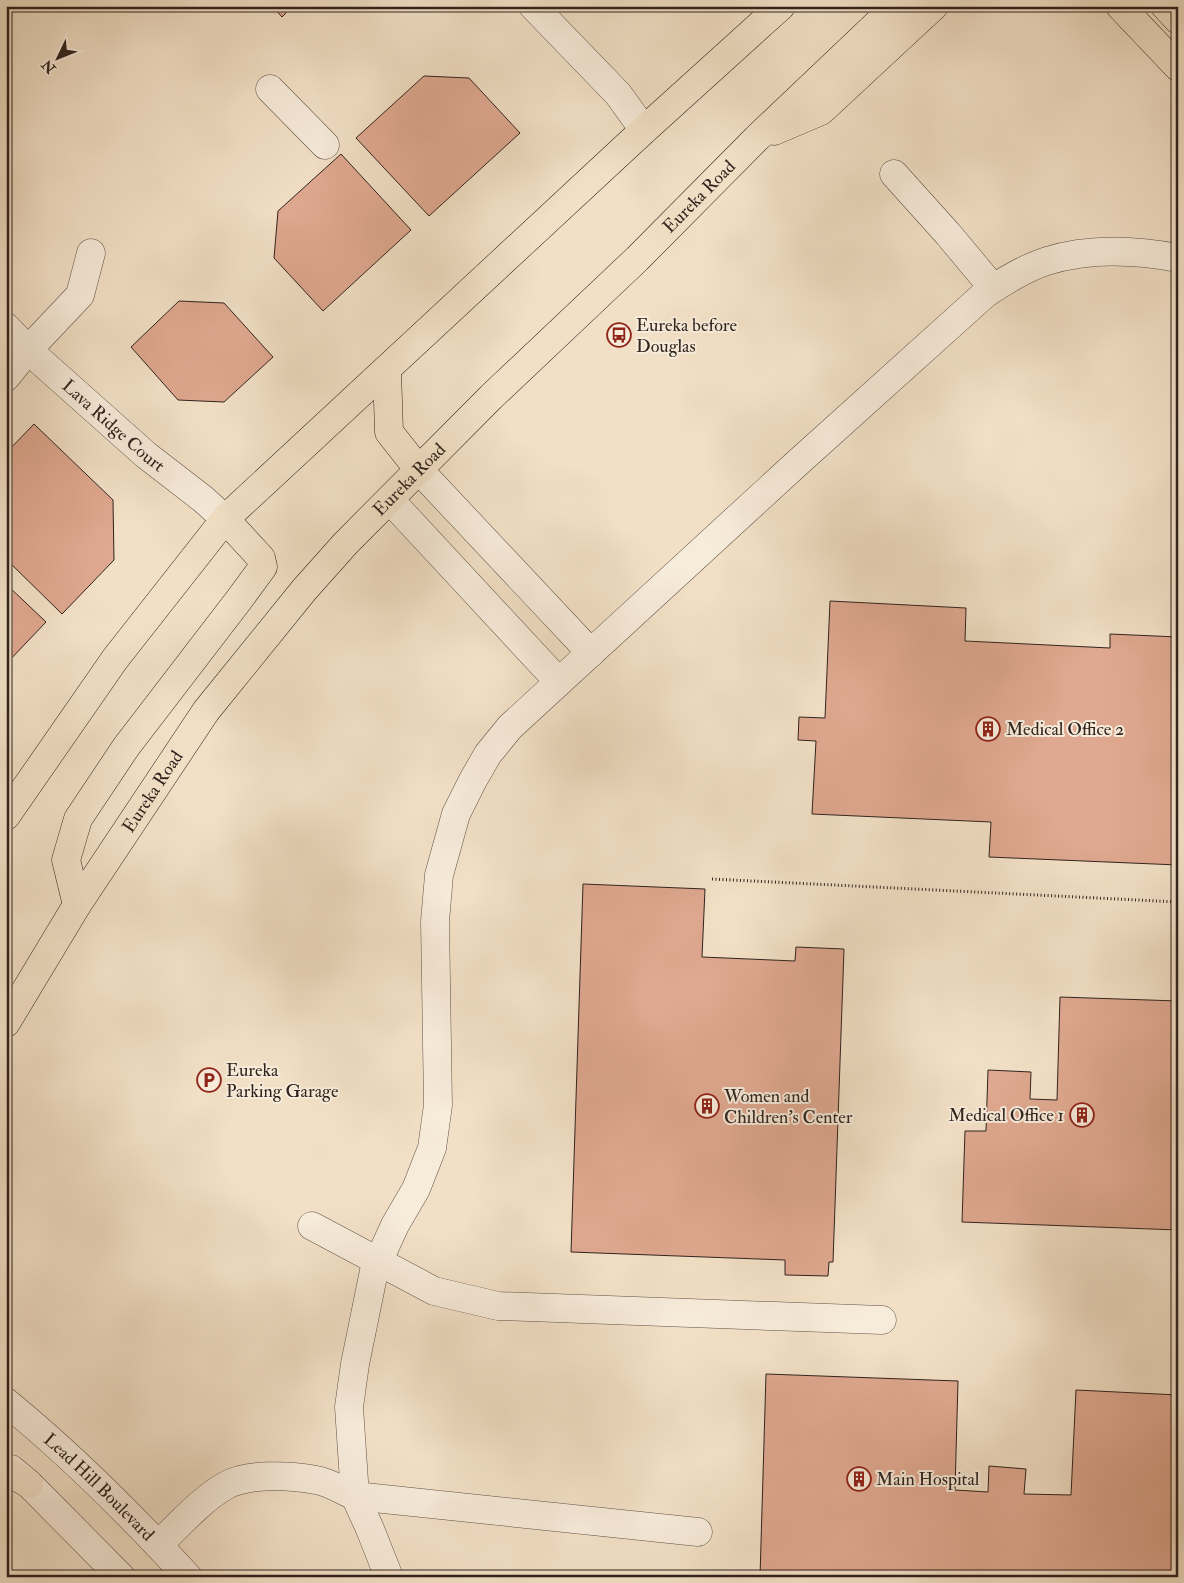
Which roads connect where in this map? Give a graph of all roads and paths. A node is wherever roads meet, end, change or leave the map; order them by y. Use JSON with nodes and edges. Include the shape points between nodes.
{"nodes":[{"id":1,"x":533,"y":6,"type":"edge"},
{"id":2,"x":781,"y":6,"type":"edge"},
{"id":3,"x":896,"y":6,"type":"edge"},
{"id":4,"x":934,"y":6,"type":"edge"},
{"id":5,"x":1120,"y":6,"type":"edge"},
{"id":6,"x":1165,"y":6,"type":"edge"},
{"id":7,"x":1178,"y":20,"type":"edge"},
{"id":8,"x":1178,"y":66,"type":"edge"},
{"id":9,"x":270,"y":89,"type":"dead end"},
{"id":10,"x":644,"y":130,"type":"junction"},
{"id":11,"x":757,"y":138,"type":"junction"},
{"id":12,"x":325,"y":146,"type":"dead end"},
{"id":13,"x":894,"y":174,"type":"dead end"},
{"id":14,"x":92,"y":253,"type":"dead end"},
{"id":15,"x":1178,"y":258,"type":"edge"},
{"id":16,"x":993,"y":288,"type":"junction"},
{"id":17,"x":6,"y":327,"type":"edge"},
{"id":18,"x":28,"y":350,"type":"junction"},
{"id":19,"x":387,"y":370,"type":"junction"},
{"id":20,"x":6,"y":377,"type":"edge"},
{"id":21,"x":419,"y":470,"type":"junction"},
{"id":22,"x":390,"y":500,"type":"junction"},
{"id":23,"x":225,"y":519,"type":"junction"},
{"id":24,"x":591,"y":654,"type":"junction"},
{"id":25,"x":559,"y":682,"type":"junction"},
{"id":26,"x":6,"y":816,"type":"edge"},
{"id":27,"x":712,"y":879,"type":"dead end"},
{"id":28,"x":1178,"y":902,"type":"edge"},
{"id":29,"x":76,"y":905,"type":"junction"},
{"id":30,"x":6,"y":1023,"type":"edge"},
{"id":31,"x":312,"y":1226,"type":"dead end"},
{"id":32,"x":378,"y":1262,"type":"junction"},
{"id":33,"x":882,"y":1320,"type":"dead end"},
{"id":34,"x":6,"y":1402,"type":"edge"},
{"id":35,"x":6,"y":1465,"type":"edge"},
{"id":36,"x":17,"y":1478,"type":"edge"},
{"id":37,"x":355,"y":1496,"type":"junction"},
{"id":38,"x":698,"y":1532,"type":"dead end"},
{"id":39,"x":158,"y":1545,"type":"junction"},
{"id":40,"x":121,"y":1577,"type":"edge"},
{"id":41,"x":188,"y":1577,"type":"edge"},
{"id":42,"x":389,"y":1577,"type":"edge"}],
"edges":[{"from":1,"to":10,"type":"street","via":[[618,94]]},
{"from":2,"to":10,"type":"main road"},
{"from":3,"to":11,"type":"main road","name":"Eureka Road"},
{"from":4,"to":11,"type":"main road","via":[[821,111]]},
{"from":5,"to":8,"type":"main road"},
{"from":6,"to":7,"type":"main road"},
{"from":9,"to":12,"type":"street"},
{"from":10,"to":19,"type":"main road"},
{"from":11,"to":21,"type":"main road","name":"Eureka Road"},
{"from":13,"to":16,"type":"street"},
{"from":14,"to":18,"type":"street","via":[[80,295]]},
{"from":15,"to":16,"type":"street","via":[[1120,252],[1083,254],[1048,261]]},
{"from":16,"to":24,"type":"street"},
{"from":17,"to":18,"type":"street","name":"Lava Ridge Court"},
{"from":18,"to":20,"type":"street"},
{"from":18,"to":23,"type":"street","name":"Lava Ridge Court","via":[[146,455]]},
{"from":19,"to":21,"type":"main road","via":[[389,432]]},
{"from":19,"to":23,"type":"main road"},
{"from":21,"to":22,"type":"main road","name":"Eureka Road"},
{"from":21,"to":24,"type":"street"},
{"from":22,"to":25,"type":"street"},
{"from":22,"to":29,"type":"main road","name":"Eureka Road","via":[[304,590],[208,708]]},
{"from":23,"to":26,"type":"main road","via":[[115,659]]},
{"from":23,"to":29,"type":"main road","via":[[261,558],[263,567],[126,747],[78,819],[66,860]]},
{"from":24,"to":25,"type":"street"},
{"from":25,"to":32,"type":"street","via":[[510,728],[488,754],[456,814],[439,875],[435,921],[438,1105],[432,1148],[416,1189]]},
{"from":27,"to":28,"type":"path"},
{"from":29,"to":30,"type":"main road","name":"Eureka Road"},
{"from":31,"to":32,"type":"street"},
{"from":32,"to":33,"type":"street","via":[[434,1291],[498,1306]]},
{"from":32,"to":37,"type":"street","via":[[363,1318],[349,1408]]},
{"from":34,"to":39,"type":"street","name":"Lead Hill Boulevard","via":[[74,1461]]},
{"from":35,"to":36,"type":"street"},
{"from":36,"to":40,"type":"street"},
{"from":37,"to":38,"type":"street"},
{"from":37,"to":39,"type":"street","via":[[317,1480],[252,1478],[225,1486]]},
{"from":37,"to":42,"type":"street"},
{"from":39,"to":41,"type":"street","name":"Lead Hill Boulevard"}]}
